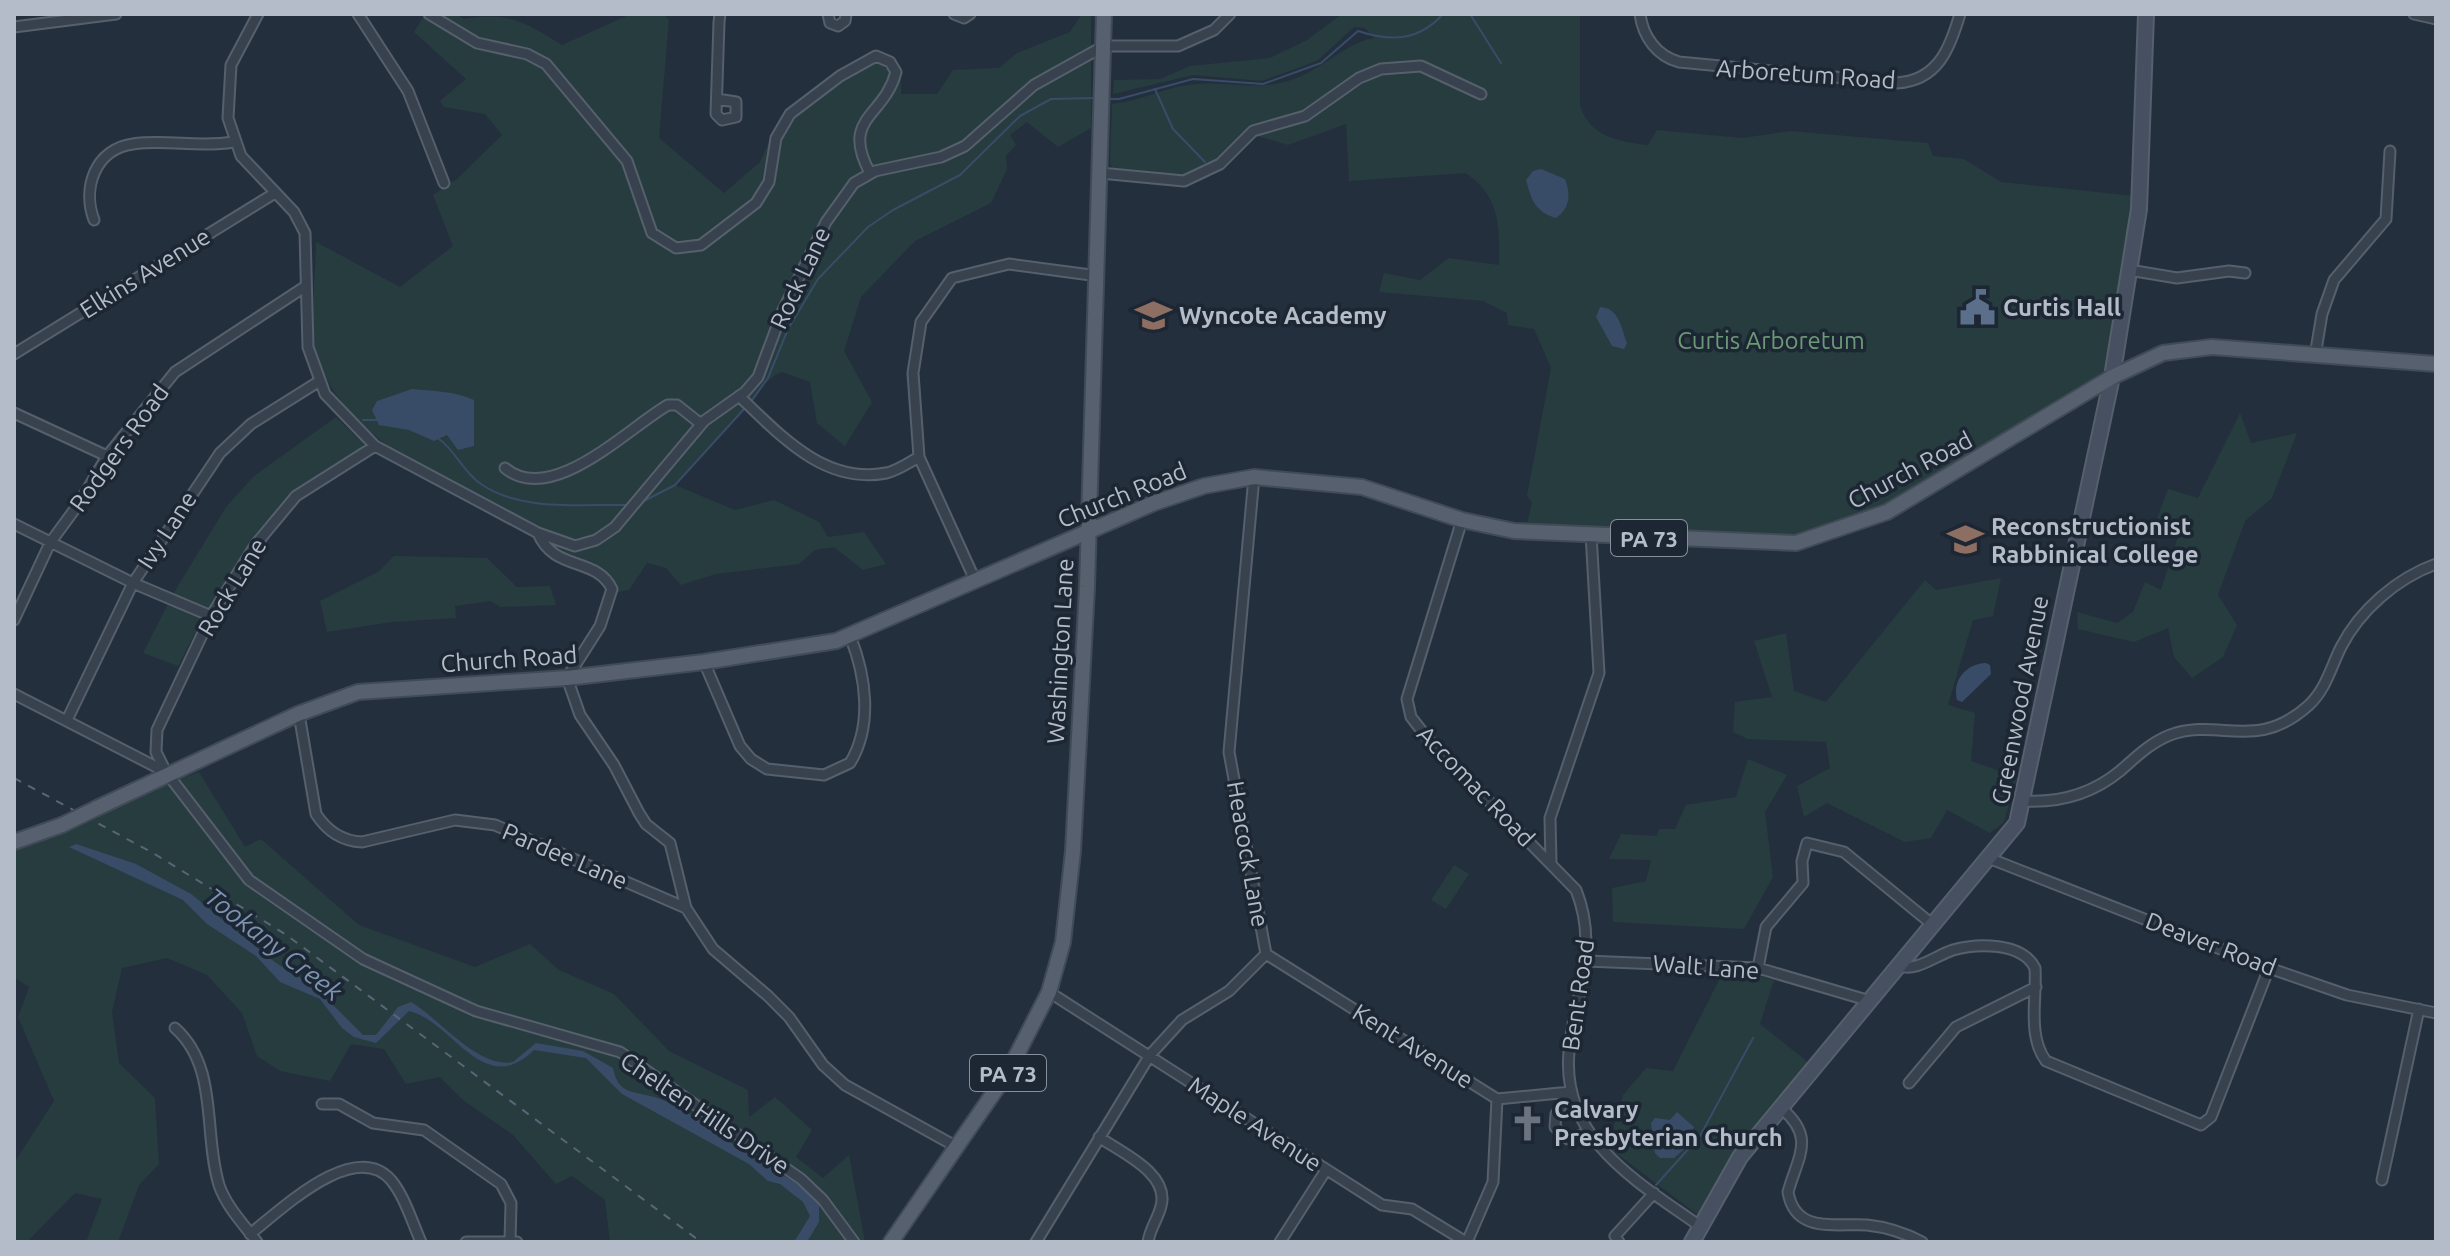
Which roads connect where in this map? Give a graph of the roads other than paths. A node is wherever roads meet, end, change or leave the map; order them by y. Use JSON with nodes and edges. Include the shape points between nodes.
{"nodes":[{"id":1,"x":38,"y":14,"type":"edge"},
{"id":2,"x":116,"y":14,"type":"edge"},
{"id":3,"x":258,"y":14,"type":"edge"},
{"id":4,"x":358,"y":14,"type":"edge"},
{"id":5,"x":429,"y":14,"type":"edge"},
{"id":6,"x":720,"y":14,"type":"edge"},
{"id":7,"x":828,"y":14,"type":"edge"},
{"id":8,"x":846,"y":14,"type":"edge"},
{"id":9,"x":954,"y":14,"type":"edge"},
{"id":10,"x":970,"y":14,"type":"edge"},
{"id":11,"x":1230,"y":14,"type":"edge"},
{"id":12,"x":1640,"y":14,"type":"edge"},
{"id":13,"x":1960,"y":14,"type":"edge"},
{"id":14,"x":2146,"y":14,"type":"edge"},
{"id":15,"x":2414,"y":14,"type":"edge"},
{"id":16,"x":1103,"y":17,"type":"edge"},
{"id":17,"x":2436,"y":19,"type":"edge"},
{"id":18,"x":38,"y":26,"type":"junction"},
{"id":19,"x":14,"y":27,"type":"edge"},
{"id":20,"x":1104,"y":46,"type":"junction"},
{"id":21,"x":1481,"y":94,"type":"dead end"},
{"id":22,"x":717,"y":99,"type":"dead end"},
{"id":23,"x":233,"y":142,"type":"junction"},
{"id":24,"x":2390,"y":151,"type":"dead end"},
{"id":25,"x":870,"y":173,"type":"junction"},
{"id":26,"x":1100,"y":173,"type":"junction"},
{"id":27,"x":444,"y":183,"type":"dead end"},
{"id":28,"x":275,"y":193,"type":"junction"},
{"id":29,"x":94,"y":220,"type":"dead end"},
{"id":30,"x":2129,"y":270,"type":"junction"},
{"id":31,"x":2245,"y":273,"type":"dead end"},
{"id":32,"x":1098,"y":276,"type":"junction"},
{"id":33,"x":306,"y":286,"type":"junction"},
{"id":34,"x":14,"y":354,"type":"edge"},
{"id":35,"x":2315,"y":356,"type":"junction"},
{"id":36,"x":2436,"y":364,"type":"edge"},
{"id":37,"x":2112,"y":377,"type":"junction"},
{"id":38,"x":318,"y":382,"type":"junction"},
{"id":39,"x":740,"y":398,"type":"junction"},
{"id":40,"x":14,"y":413,"type":"edge"},
{"id":41,"x":701,"y":424,"type":"junction"},
{"id":42,"x":375,"y":446,"type":"junction"},
{"id":43,"x":107,"y":456,"type":"junction"},
{"id":44,"x":919,"y":457,"type":"junction"},
{"id":45,"x":505,"y":468,"type":"dead end"},
{"id":46,"x":1254,"y":477,"type":"junction"},
{"id":47,"x":1462,"y":520,"type":"junction"},
{"id":48,"x":14,"y":524,"type":"edge"},
{"id":49,"x":538,"y":533,"type":"junction"},
{"id":50,"x":1087,"y":533,"type":"junction"},
{"id":51,"x":1591,"y":534,"type":"junction"},
{"id":52,"x":50,"y":543,"type":"junction"},
{"id":53,"x":2436,"y":564,"type":"edge"},
{"id":54,"x":975,"y":580,"type":"junction"},
{"id":55,"x":133,"y":583,"type":"junction"},
{"id":56,"x":211,"y":616,"type":"junction"},
{"id":57,"x":14,"y":620,"type":"edge"},
{"id":58,"x":850,"y":636,"type":"junction"},
{"id":59,"x":704,"y":662,"type":"junction"},
{"id":60,"x":567,"y":678,"type":"junction"},
{"id":61,"x":14,"y":694,"type":"edge"},
{"id":62,"x":299,"y":714,"type":"junction"},
{"id":63,"x":67,"y":720,"type":"junction"},
{"id":64,"x":166,"y":772,"type":"junction"},
{"id":65,"x":2024,"y":801,"type":"junction"},
{"id":66,"x":14,"y":842,"type":"edge"},
{"id":67,"x":1991,"y":859,"type":"junction"},
{"id":68,"x":1551,"y":864,"type":"junction"},
{"id":69,"x":686,"y":908,"type":"junction"},
{"id":70,"x":1933,"y":925,"type":"junction"},
{"id":71,"x":1266,"y":954,"type":"junction"},
{"id":72,"x":1586,"y":961,"type":"junction"},
{"id":73,"x":1900,"y":966,"type":"junction"},
{"id":74,"x":1758,"y":968,"type":"junction"},
{"id":75,"x":2269,"y":968,"type":"junction"},
{"id":76,"x":2036,"y":987,"type":"junction"},
{"id":77,"x":1049,"y":992,"type":"junction"},
{"id":78,"x":1870,"y":1001,"type":"junction"},
{"id":79,"x":2419,"y":1009,"type":"junction"},
{"id":80,"x":2436,"y":1013,"type":"edge"},
{"id":81,"x":175,"y":1028,"type":"dead end"},
{"id":82,"x":1150,"y":1055,"type":"junction"},
{"id":83,"x":1909,"y":1083,"type":"dead end"},
{"id":84,"x":1570,"y":1092,"type":"junction"},
{"id":85,"x":1497,"y":1099,"type":"junction"},
{"id":86,"x":322,"y":1104,"type":"dead end"},
{"id":87,"x":1781,"y":1108,"type":"junction"},
{"id":88,"x":1588,"y":1133,"type":"junction"},
{"id":89,"x":1099,"y":1137,"type":"junction"},
{"id":90,"x":955,"y":1146,"type":"junction"},
{"id":91,"x":1326,"y":1170,"type":"junction"},
{"id":92,"x":2382,"y":1180,"type":"dead end"},
{"id":93,"x":1654,"y":1193,"type":"junction"},
{"id":94,"x":1701,"y":1227,"type":"junction"},
{"id":95,"x":254,"y":1238,"type":"edge"},
{"id":96,"x":510,"y":1241,"type":"edge"},
{"id":97,"x":421,"y":1242,"type":"edge"},
{"id":98,"x":466,"y":1242,"type":"edge"},
{"id":99,"x":517,"y":1242,"type":"edge"},
{"id":100,"x":854,"y":1242,"type":"edge"},
{"id":101,"x":891,"y":1242,"type":"edge"},
{"id":102,"x":1036,"y":1242,"type":"edge"},
{"id":103,"x":1148,"y":1242,"type":"edge"},
{"id":104,"x":1280,"y":1242,"type":"edge"},
{"id":105,"x":1466,"y":1242,"type":"edge"},
{"id":106,"x":1619,"y":1242,"type":"edge"},
{"id":107,"x":1692,"y":1242,"type":"edge"},
{"id":108,"x":1922,"y":1242,"type":"edge"}],
"edges":[{"from":1,"to":18,"type":"street"},
{"from":2,"to":18,"type":"street"},
{"from":3,"to":23,"type":"street","via":[[237,48],[229,76]]},
{"from":4,"to":27,"type":"street","via":[[408,91]]},
{"from":5,"to":25,"type":"street","via":[[477,43],[527,54],[546,64],[627,161],[647,224],[669,246],[701,245],[756,203],[769,182],[776,138],[790,114],[876,56],[890,62],[896,72],[859,131],[859,149]]},
{"from":6,"to":22,"type":"street"},
{"from":7,"to":8,"type":"street","via":[[830,23],[838,26]]},
{"from":9,"to":10,"type":"street"},
{"from":11,"to":20,"type":"street","via":[[1214,30],[1178,46]]},
{"from":12,"to":13,"type":"street","name":"Arboretum Road","via":[[1649,41],[1679,62],[1896,83],[1936,67],[1950,47]]},
{"from":14,"to":30,"type":"main road","name":"Greenwood Avenue","via":[[2139,209]]},
{"from":15,"to":17,"type":"street"},
{"from":16,"to":20,"type":"main road","name":"Washington Lane"},
{"from":18,"to":19,"type":"street"},
{"from":20,"to":25,"type":"street","name":"Rock Lane","via":[[1034,85],[965,146],[941,157]]},
{"from":20,"to":26,"type":"main road","name":"Washington Lane"},
{"from":21,"to":26,"type":"street","via":[[1421,66],[1381,69],[1305,116],[1253,131],[1220,164],[1184,181]]},
{"from":23,"to":28,"type":"street"},
{"from":23,"to":29,"type":"street","via":[[135,143],[116,149],[91,177]]},
{"from":24,"to":35,"type":"street","via":[[2386,219],[2334,280]]},
{"from":25,"to":39,"type":"street","name":"Rock Lane","via":[[850,187],[833,210],[783,310],[758,377]]},
{"from":26,"to":32,"type":"main road","name":"Washington Lane"},
{"from":28,"to":33,"type":"street","via":[[305,233]]},
{"from":28,"to":34,"type":"street","name":"Elkins Avenue"},
{"from":30,"to":31,"type":"street","via":[[2177,278]]},
{"from":30,"to":37,"type":"main road","name":"Greenwood Avenue"},
{"from":32,"to":44,"type":"street","via":[[1009,264],[952,278],[921,322],[913,373]]},
{"from":32,"to":50,"type":"main road","name":"Washington Lane"},
{"from":33,"to":38,"type":"street","via":[[308,347]]},
{"from":33,"to":43,"type":"street","name":"Rodgers Road","via":[[175,372]]},
{"from":35,"to":36,"type":"main road","name":"Church Road","number":"PA 73"},
{"from":35,"to":37,"type":"main road","name":"Church Road","number":"PA 73","via":[[2212,347],[2163,353]]},
{"from":37,"to":51,"type":"main road","name":"Church Road","number":"PA 73","via":[[1887,512],[1826,536],[1768,544]]},
{"from":37,"to":65,"type":"main road","name":"Greenwood Avenue"},
{"from":38,"to":42,"type":"street"},
{"from":38,"to":55,"type":"street","name":"Ivy Lane","via":[[230,442]]},
{"from":39,"to":41,"type":"street","name":"Rock Lane"},
{"from":39,"to":44,"type":"street","via":[[806,456],[864,475],[889,473]]},
{"from":40,"to":43,"type":"street"},
{"from":41,"to":45,"type":"street","via":[[677,405],[668,405],[595,458],[543,479]]},
{"from":41,"to":49,"type":"street","name":"Rock Lane","via":[[609,532],[568,546]]},
{"from":42,"to":49,"type":"street"},
{"from":42,"to":56,"type":"street","name":"Rock Lane","via":[[289,503]]},
{"from":43,"to":52,"type":"street","name":"Rodgers Road"},
{"from":44,"to":54,"type":"street"},
{"from":46,"to":47,"type":"main road","name":"Church Road","number":"PA 73","via":[[1362,487]]},
{"from":46,"to":50,"type":"main road","name":"Church Road","number":"PA 73","via":[[1204,486]]},
{"from":46,"to":71,"type":"street","name":"Heacock Lane","via":[[1229,752]]},
{"from":47,"to":51,"type":"main road","name":"Church Road","number":"PA 73","via":[[1514,531]]},
{"from":47,"to":68,"type":"street","name":"Accomac Road","via":[[1407,699],[1411,717]]},
{"from":48,"to":52,"type":"street"},
{"from":49,"to":60,"type":"street","via":[[551,554],[596,571],[612,589],[600,626]]},
{"from":50,"to":54,"type":"main road","name":"Church Road"},
{"from":50,"to":77,"type":"main road","name":"Washington Lane","number":"PA 73","via":[[1069,902]]},
{"from":51,"to":68,"type":"street","via":[[1599,673],[1550,818]]},
{"from":52,"to":55,"type":"street"},
{"from":52,"to":57,"type":"street","name":"Rodgers Road"},
{"from":53,"to":65,"type":"street","via":[[2405,578],[2363,613],[2324,686],[2286,721],[2252,732],[2173,734],[2088,791],[2057,800]]},
{"from":54,"to":58,"type":"main road","name":"Church Road"},
{"from":55,"to":56,"type":"street"},
{"from":55,"to":63,"type":"street","name":"Ivy Lane"},
{"from":56,"to":64,"type":"street","name":"Rock Lane","via":[[157,730],[156,752]]},
{"from":58,"to":59,"type":"main road","name":"Church Road"},
{"from":58,"to":59,"type":"street","via":[[863,677],[863,731],[850,763],[824,775],[767,769],[751,759],[740,746]]},
{"from":59,"to":60,"type":"main road","name":"Church Road"},
{"from":60,"to":62,"type":"main road","name":"Church Road","via":[[358,692]]},
{"from":60,"to":69,"type":"street","via":[[580,715],[639,813],[670,843]]},
{"from":61,"to":63,"type":"street","name":"Chelten Hills Drive"},
{"from":62,"to":64,"type":"main road","name":"Church Road"},
{"from":62,"to":69,"type":"street","name":"Pardee Lane","via":[[316,814],[346,840],[362,842],[455,820],[495,825]]},
{"from":63,"to":64,"type":"street","name":"Chelten Hills Drive"},
{"from":64,"to":66,"type":"main road","name":"Church Road","bridge":true,"via":[[62,825]]},
{"from":64,"to":100,"type":"street","name":"Chelten Hills Drive","via":[[249,880],[363,959],[476,1011],[620,1052],[801,1179]]},
{"from":65,"to":67,"type":"main road","name":"Greenwood Avenue","via":[[2017,823]]},
{"from":67,"to":70,"type":"main road","name":"Greenwood Avenue"},
{"from":67,"to":75,"type":"street","name":"Deaver Road"},
{"from":68,"to":72,"type":"street","name":"Bent Road","via":[[1576,890],[1585,913]]},
{"from":69,"to":90,"type":"street","via":[[713,949],[789,1017],[823,1065],[845,1085]]},
{"from":70,"to":73,"type":"main road","name":"Greenwood Avenue"},
{"from":70,"to":74,"type":"street","via":[[1844,852],[1807,843],[1803,883],[1766,927]]},
{"from":71,"to":82,"type":"street","name":"Heacock Lane","via":[[1229,991],[1182,1020]]},
{"from":71,"to":85,"type":"street","name":"Kent Avenue"},
{"from":72,"to":74,"type":"street","name":"Walt Lane"},
{"from":72,"to":84,"type":"street","name":"Bent Road","via":[[1569,1051]]},
{"from":73,"to":76,"type":"street","via":[[1910,968],[1964,947],[2007,949],[2032,962]]},
{"from":73,"to":78,"type":"main road","name":"Greenwood Avenue"},
{"from":74,"to":78,"type":"street","name":"Walt Lane"},
{"from":75,"to":76,"type":"street","via":[[2211,1117],[2201,1125],[2049,1064],[2037,1037]]},
{"from":75,"to":79,"type":"street","name":"Deaver Road","via":[[2347,995]]},
{"from":76,"to":83,"type":"street","via":[[1956,1027]]},
{"from":77,"to":82,"type":"street","name":"Maple Avenue"},
{"from":77,"to":90,"type":"main road","name":"Washington Lane","number":"PA 73","via":[[1008,1072]]},
{"from":78,"to":87,"type":"main road","name":"Greenwood Avenue"},
{"from":79,"to":80,"type":"street","name":"Deaver Road"},
{"from":79,"to":92,"type":"street"},
{"from":81,"to":95,"type":"street","via":[[190,1043],[203,1073],[220,1187]]},
{"from":82,"to":89,"type":"street","name":"Heacock Lane"},
{"from":82,"to":91,"type":"street","name":"Maple Avenue"},
{"from":84,"to":85,"type":"street","name":"Kent Avenue"},
{"from":84,"to":88,"type":"street","name":"Bent Road"},
{"from":84,"to":88,"type":"street","via":[[1556,1114],[1555,1127],[1568,1139]]},
{"from":85,"to":105,"type":"street","via":[[1493,1182]]},
{"from":86,"to":96,"type":"street","via":[[339,1104],[370,1122],[424,1130],[501,1184],[511,1203]]},
{"from":87,"to":94,"type":"main road","name":"Greenwood Avenue","via":[[1740,1157]]},
{"from":87,"to":108,"type":"street","via":[[1802,1135],[1802,1152],[1788,1192],[1800,1216],[1820,1226],[1877,1227]]},
{"from":88,"to":93,"type":"street","name":"Bent Road","via":[[1618,1168]]},
{"from":89,"to":102,"type":"street","name":"Heacock Lane"},
{"from":89,"to":103,"type":"street","via":[[1143,1166],[1158,1183],[1162,1205]]},
{"from":90,"to":101,"type":"main road","name":"Washington Lane","number":"PA 73"},
{"from":91,"to":104,"type":"street"},
{"from":91,"to":105,"type":"street","name":"Maple Avenue","via":[[1382,1205],[1412,1209]]},
{"from":93,"to":94,"type":"street","name":"Bent Road"},
{"from":93,"to":106,"type":"street","via":[[1624,1223],[1615,1236]]},
{"from":94,"to":107,"type":"main road","name":"Greenwood Avenue"},
{"from":95,"to":97,"type":"street","via":[[323,1179],[362,1168],[393,1183]]},
{"from":96,"to":98,"type":"street"},
{"from":96,"to":99,"type":"street"}]}
